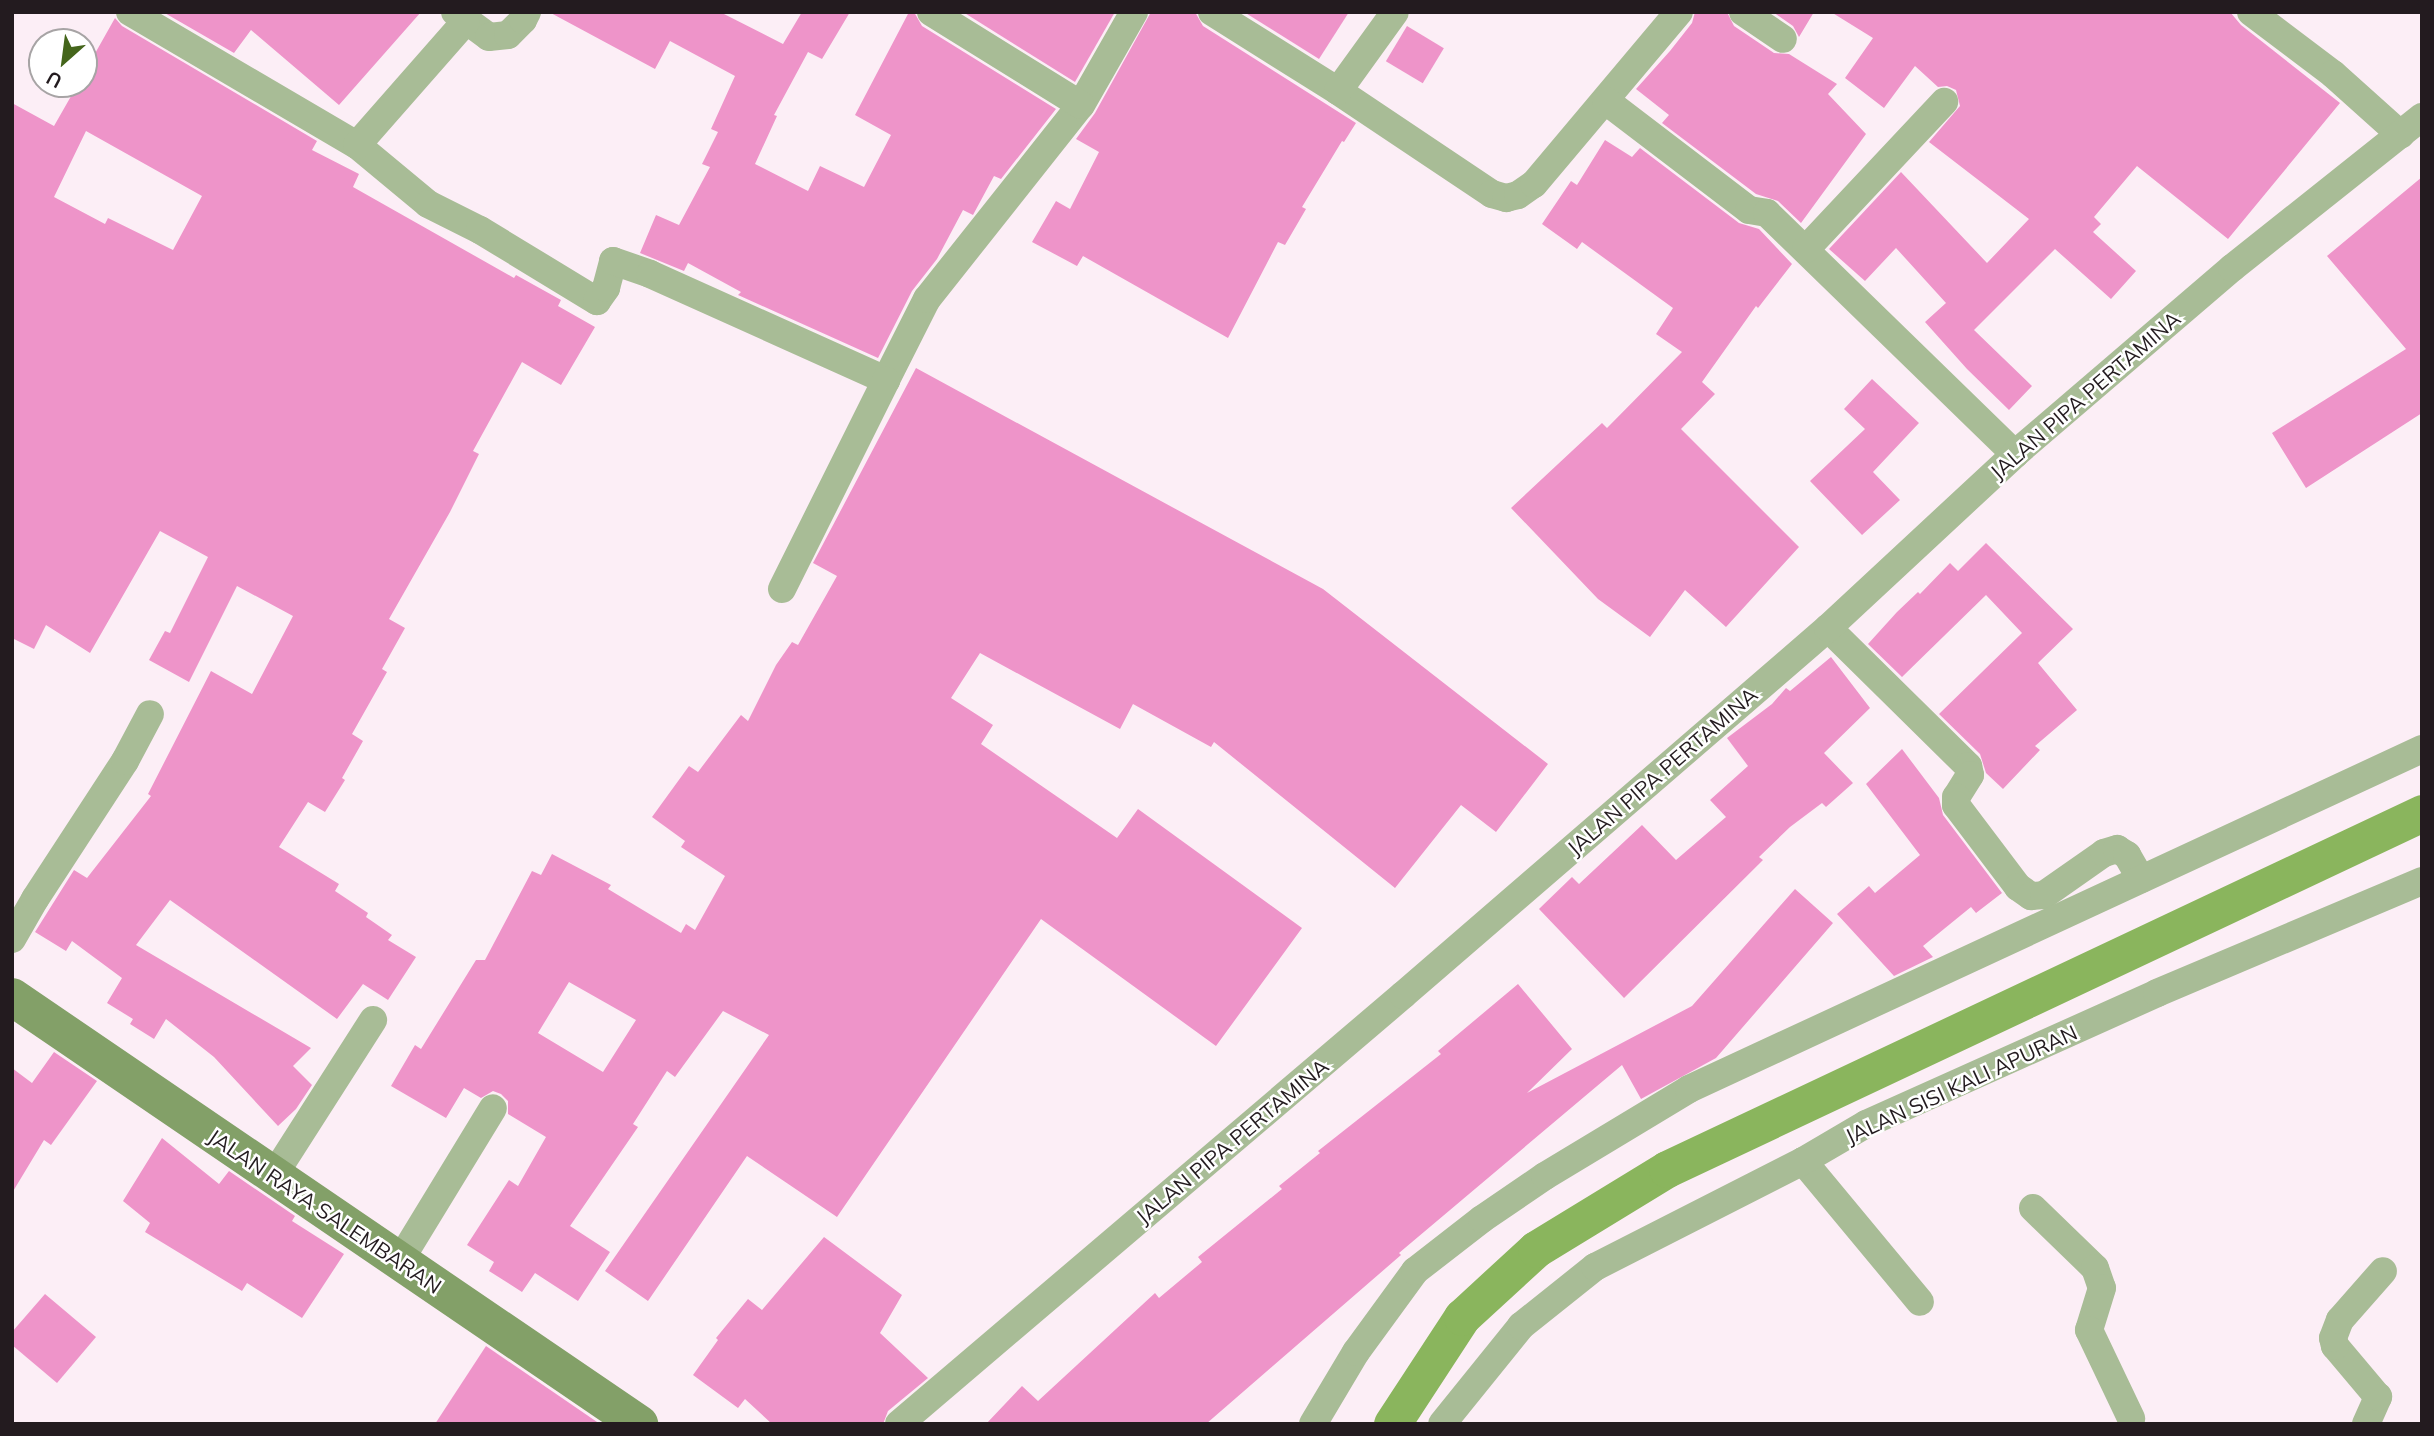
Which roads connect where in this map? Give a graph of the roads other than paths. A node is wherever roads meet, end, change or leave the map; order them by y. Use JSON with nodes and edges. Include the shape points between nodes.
{"nodes":[{"id":1,"x":130,"y":12,"type":"edge"},
{"id":2,"x":527,"y":12,"type":"edge"},
{"id":3,"x":931,"y":12,"type":"edge"},
{"id":4,"x":1133,"y":12,"type":"edge"},
{"id":5,"x":1212,"y":12,"type":"edge"},
{"id":6,"x":1395,"y":12,"type":"edge"},
{"id":7,"x":1679,"y":12,"type":"edge"},
{"id":8,"x":1743,"y":12,"type":"edge"},
{"id":9,"x":2251,"y":12,"type":"edge"},
{"id":10,"x":460,"y":17,"type":"edge"},
{"id":11,"x":1783,"y":39,"type":"dead end"},
{"id":12,"x":1338,"y":91,"type":"junction"},
{"id":13,"x":1606,"y":101,"type":"junction"},
{"id":14,"x":1944,"y":102,"type":"dead end"},
{"id":15,"x":1081,"y":105,"type":"junction"},
{"id":16,"x":2412,"y":126,"type":"edge"},
{"id":17,"x":357,"y":145,"type":"junction"},
{"id":18,"x":1806,"y":249,"type":"junction"},
{"id":19,"x":886,"y":380,"type":"junction"},
{"id":20,"x":2015,"y":454,"type":"junction"},
{"id":21,"x":782,"y":589,"type":"dead end"},
{"id":22,"x":1828,"y":628,"type":"junction"},
{"id":23,"x":150,"y":713,"type":"dead end"},
{"id":24,"x":2422,"y":749,"type":"edge"},
{"id":25,"x":2141,"y":879,"type":"junction"},
{"id":26,"x":2422,"y":881,"type":"edge"},
{"id":27,"x":12,"y":939,"type":"edge"},
{"id":28,"x":12,"y":997,"type":"edge"},
{"id":29,"x":373,"y":1020,"type":"dead end"},
{"id":30,"x":493,"y":1108,"type":"dead end"},
{"id":31,"x":1803,"y":1161,"type":"junction"},
{"id":32,"x":274,"y":1175,"type":"junction"},
{"id":33,"x":2033,"y":1208,"type":"dead end"},
{"id":34,"x":399,"y":1262,"type":"junction"},
{"id":35,"x":2383,"y":1270,"type":"dead end"},
{"id":36,"x":1920,"y":1302,"type":"dead end"},
{"id":37,"x":2130,"y":1422,"type":"edge"},
{"id":38,"x":639,"y":1424,"type":"edge"},
{"id":39,"x":899,"y":1424,"type":"edge"},
{"id":40,"x":1313,"y":1424,"type":"edge"},
{"id":41,"x":1442,"y":1424,"type":"edge"},
{"id":42,"x":2366,"y":1424,"type":"edge"}],
"edges":[{"from":1,"to":17,"type":"street"},
{"from":2,"to":10,"type":"street","via":[[508,35],[489,37]]},
{"from":3,"to":15,"type":"street"},
{"from":4,"to":15,"type":"street"},
{"from":5,"to":12,"type":"street"},
{"from":6,"to":12,"type":"street"},
{"from":7,"to":13,"type":"street"},
{"from":8,"to":11,"type":"street"},
{"from":9,"to":16,"type":"street"},
{"from":10,"to":17,"type":"street"},
{"from":12,"to":13,"type":"street","via":[[1492,194],[1506,198],[1534,184]]},
{"from":13,"to":18,"type":"street","via":[[1749,210],[1767,213]]},
{"from":14,"to":18,"type":"street"},
{"from":15,"to":19,"type":"street","via":[[927,299]]},
{"from":16,"to":20,"type":"street","name":"JALAN PIPA PERTAMINA","via":[[2232,268]]},
{"from":17,"to":19,"type":"street","via":[[428,204],[481,230],[597,301],[606,288],[613,261]]},
{"from":18,"to":20,"type":"street"},
{"from":19,"to":21,"type":"street"},
{"from":20,"to":22,"type":"street","name":"JALAN PIPA PERTAMINA"},
{"from":22,"to":25,"type":"street","via":[[1968,766],[1970,775],[1956,805],[2018,887],[2032,896],[2044,895],[2104,853],[2117,849],[2127,855]]},
{"from":22,"to":39,"type":"street","name":"JALAN PIPA PERTAMINA"},
{"from":23,"to":27,"type":"street"},
{"from":24,"to":25,"type":"street"},
{"from":25,"to":40,"type":"street","via":[[1689,1089],[1545,1177],[1415,1271],[1356,1352]]},
{"from":26,"to":31,"type":"street","name":"JALAN SISI KALI APURAN","via":[[1879,1118]]},
{"from":28,"to":32,"type":"main road","name":"JALAN RAYA SALEMBARAN"},
{"from":29,"to":32,"type":"street"},
{"from":30,"to":34,"type":"street"},
{"from":31,"to":36,"type":"street"},
{"from":31,"to":41,"type":"street","name":"JALAN SISI KALI APURAN","via":[[1595,1267],[1521,1326]]},
{"from":32,"to":34,"type":"main road","name":"JALAN RAYA SALEMBARAN"},
{"from":33,"to":37,"type":"street","via":[[2095,1268],[2102,1288],[2089,1330]]},
{"from":34,"to":38,"type":"main road","name":"JALAN RAYA SALEMBARAN"},
{"from":35,"to":42,"type":"street","via":[[2340,1320],[2333,1338],[2378,1396]]}]}
